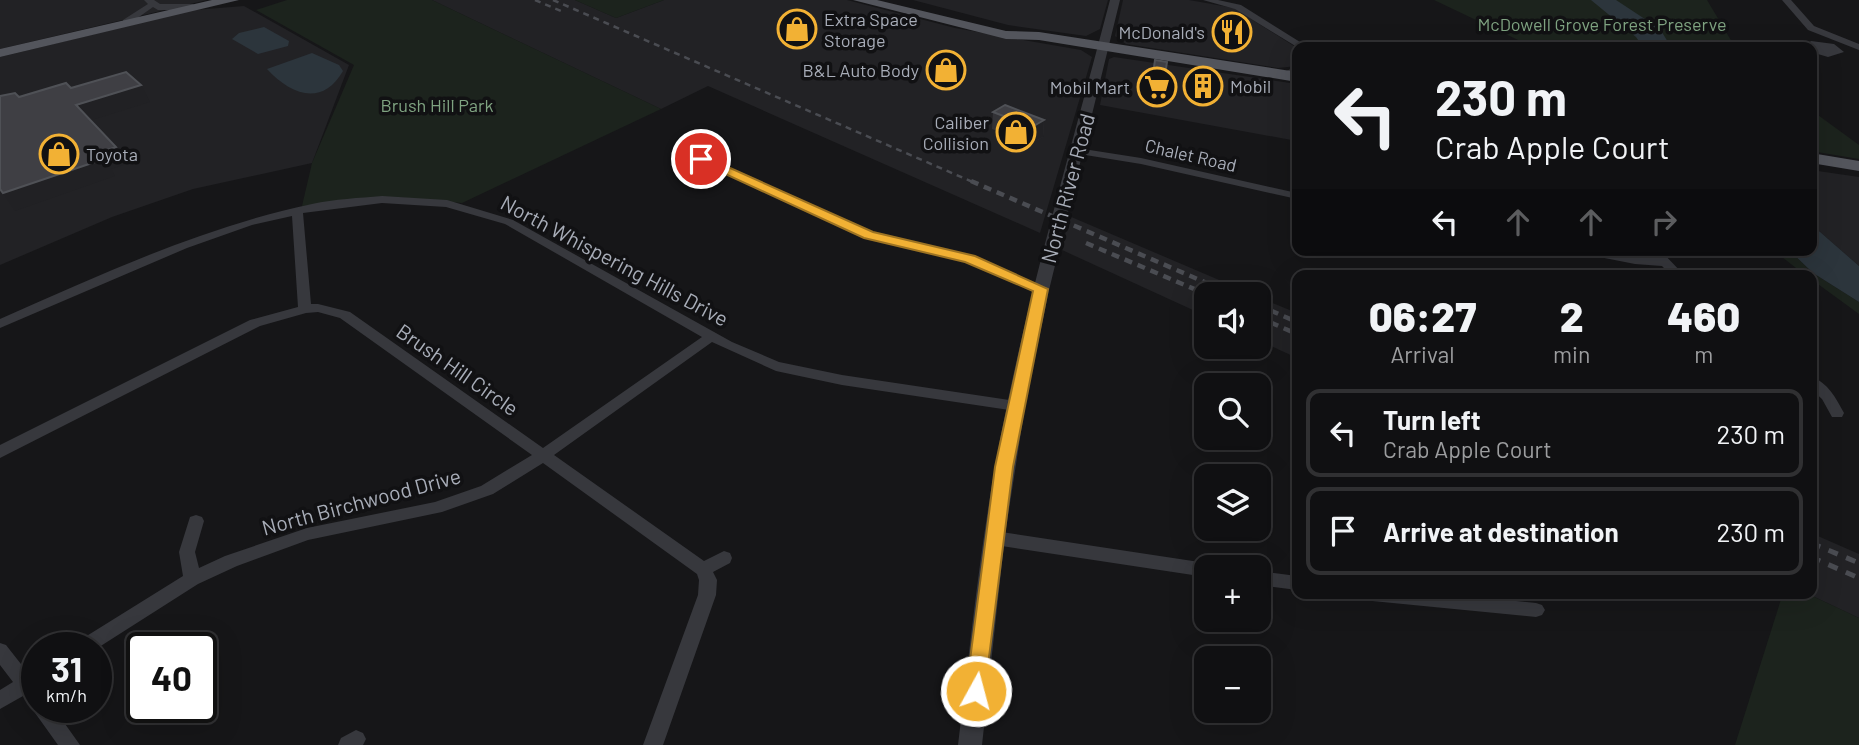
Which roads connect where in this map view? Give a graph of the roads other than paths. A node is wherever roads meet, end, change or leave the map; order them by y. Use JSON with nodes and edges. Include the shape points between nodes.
{"nodes":[{"id":1,"x":232,"y":0,"type":"edge"},
{"id":2,"x":860,"y":0,"type":"edge"},
{"id":3,"x":900,"y":0,"type":"edge"},
{"id":4,"x":1115,"y":0,"type":"edge"},
{"id":5,"x":1207,"y":0,"type":"edge"},
{"id":6,"x":1786,"y":0,"type":"edge"},
{"id":7,"x":150,"y":2,"type":"edge"},
{"id":8,"x":193,"y":7,"type":"junction"},
{"id":9,"x":126,"y":22,"type":"junction"},
{"id":10,"x":1039,"y":36,"type":"junction"},
{"id":11,"x":1295,"y":42,"type":"edge"},
{"id":12,"x":1841,"y":42,"type":"junction"},
{"id":13,"x":1104,"y":46,"type":"junction"},
{"id":14,"x":1859,"y":47,"type":"edge"},
{"id":15,"x":1817,"y":50,"type":"edge"},
{"id":16,"x":0,"y":53,"type":"edge"},
{"id":17,"x":1292,"y":73,"type":"edge"},
{"id":18,"x":1077,"y":151,"type":"junction"},
{"id":19,"x":701,"y":159,"type":"dead end"},
{"id":20,"x":1817,"y":159,"type":"edge"},
{"id":21,"x":1859,"y":166,"type":"edge"},
{"id":22,"x":1292,"y":195,"type":"edge"},
{"id":23,"x":296,"y":211,"type":"junction"},
{"id":24,"x":1615,"y":256,"type":"edge"},
{"id":25,"x":1658,"y":256,"type":"edge"},
{"id":26,"x":1664,"y":262,"type":"junction"},
{"id":27,"x":1673,"y":270,"type":"edge"},
{"id":28,"x":1041,"y":289,"type":"junction"},
{"id":29,"x":304,"y":309,"type":"junction"},
{"id":30,"x":0,"y":324,"type":"edge"},
{"id":31,"x":712,"y":337,"type":"junction"},
{"id":32,"x":1817,"y":386,"type":"edge"},
{"id":33,"x":1016,"y":406,"type":"junction"},
{"id":34,"x":1836,"y":413,"type":"dead end"},
{"id":35,"x":0,"y":452,"type":"edge"},
{"id":36,"x":544,"y":454,"type":"junction"},
{"id":37,"x":196,"y":521,"type":"dead end"},
{"id":38,"x":995,"y":538,"type":"junction"},
{"id":39,"x":724,"y":558,"type":"dead end"},
{"id":40,"x":1194,"y":568,"type":"edge"},
{"id":41,"x":703,"y":569,"type":"junction"},
{"id":42,"x":191,"y":579,"type":"junction"},
{"id":43,"x":1271,"y":580,"type":"edge"},
{"id":44,"x":1292,"y":582,"type":"edge"},
{"id":45,"x":1423,"y":599,"type":"edge"},
{"id":46,"x":1536,"y":610,"type":"dead end"},
{"id":47,"x":108,"y":632,"type":"edge"},
{"id":48,"x":0,"y":651,"type":"edge"},
{"id":49,"x":21,"y":671,"type":"edge"},
{"id":50,"x":21,"y":687,"type":"edge"},
{"id":51,"x":0,"y":700,"type":"edge"},
{"id":52,"x":53,"y":723,"type":"edge"},
{"id":53,"x":70,"y":745,"type":"edge"},
{"id":54,"x":653,"y":745,"type":"edge"},
{"id":55,"x":970,"y":745,"type":"edge"}],
"edges":[{"from":1,"to":8,"type":"main road"},
{"from":2,"to":10,"type":"main road","via":[[972,28]]},
{"from":3,"to":10,"type":"main road"},
{"from":4,"to":13,"type":"street","name":"North River Road"},
{"from":5,"to":11,"type":"street","via":[[1238,7]]},
{"from":6,"to":12,"type":"street","via":[[1811,28]]},
{"from":7,"to":8,"type":"street"},
{"from":7,"to":9,"type":"street"},
{"from":8,"to":9,"type":"main road"},
{"from":9,"to":16,"type":"main road"},
{"from":10,"to":13,"type":"main road"},
{"from":12,"to":14,"type":"street"},
{"from":12,"to":15,"type":"street","via":[[1831,46],[1839,52]]},
{"from":13,"to":17,"type":"main road"},
{"from":13,"to":18,"type":"street","name":"North River Road"},
{"from":18,"to":22,"type":"street","name":"Chalet Road"},
{"from":18,"to":28,"type":"street","name":"North River Road"},
{"from":19,"to":28,"type":"street","via":[[869,235],[970,259]]},
{"from":20,"to":21,"type":"main road"},
{"from":23,"to":29,"type":"street"},
{"from":23,"to":30,"type":"street","name":"North Whispering Hills Drive","via":[[185,243]]},
{"from":23,"to":31,"type":"street","name":"North Whispering Hills Drive","via":[[395,201],[480,212],[517,227]]},
{"from":24,"to":26,"type":"street"},
{"from":25,"to":26,"type":"street"},
{"from":26,"to":27,"type":"street"},
{"from":28,"to":33,"type":"street","name":"North River Road"},
{"from":29,"to":35,"type":"street","name":"Brush Hill Circle","via":[[247,326]]},
{"from":29,"to":36,"type":"street","name":"Brush Hill Circle","via":[[318,308],[350,318]]},
{"from":31,"to":33,"type":"street","name":"North Whispering Hills Drive","via":[[802,373]]},
{"from":31,"to":36,"type":"street","name":"North Birchwood Drive"},
{"from":32,"to":34,"type":"street"},
{"from":33,"to":38,"type":"street","name":"North River Road"},
{"from":36,"to":41,"type":"street","name":"Brush Hill Circle"},
{"from":36,"to":42,"type":"street","name":"North Birchwood Drive","via":[[465,499],[307,534]]},
{"from":37,"to":42,"type":"street","via":[[187,552]]},
{"from":38,"to":40,"type":"street"},
{"from":38,"to":55,"type":"street","name":"North River Road"},
{"from":39,"to":41,"type":"street"},
{"from":41,"to":54,"type":"street","via":[[707,595]]},
{"from":42,"to":47,"type":"street","name":"North Birchwood Drive"},
{"from":43,"to":44,"type":"street"},
{"from":45,"to":46,"type":"street"},
{"from":48,"to":49,"type":"street"},
{"from":50,"to":51,"type":"street"},
{"from":52,"to":53,"type":"street"}]}
